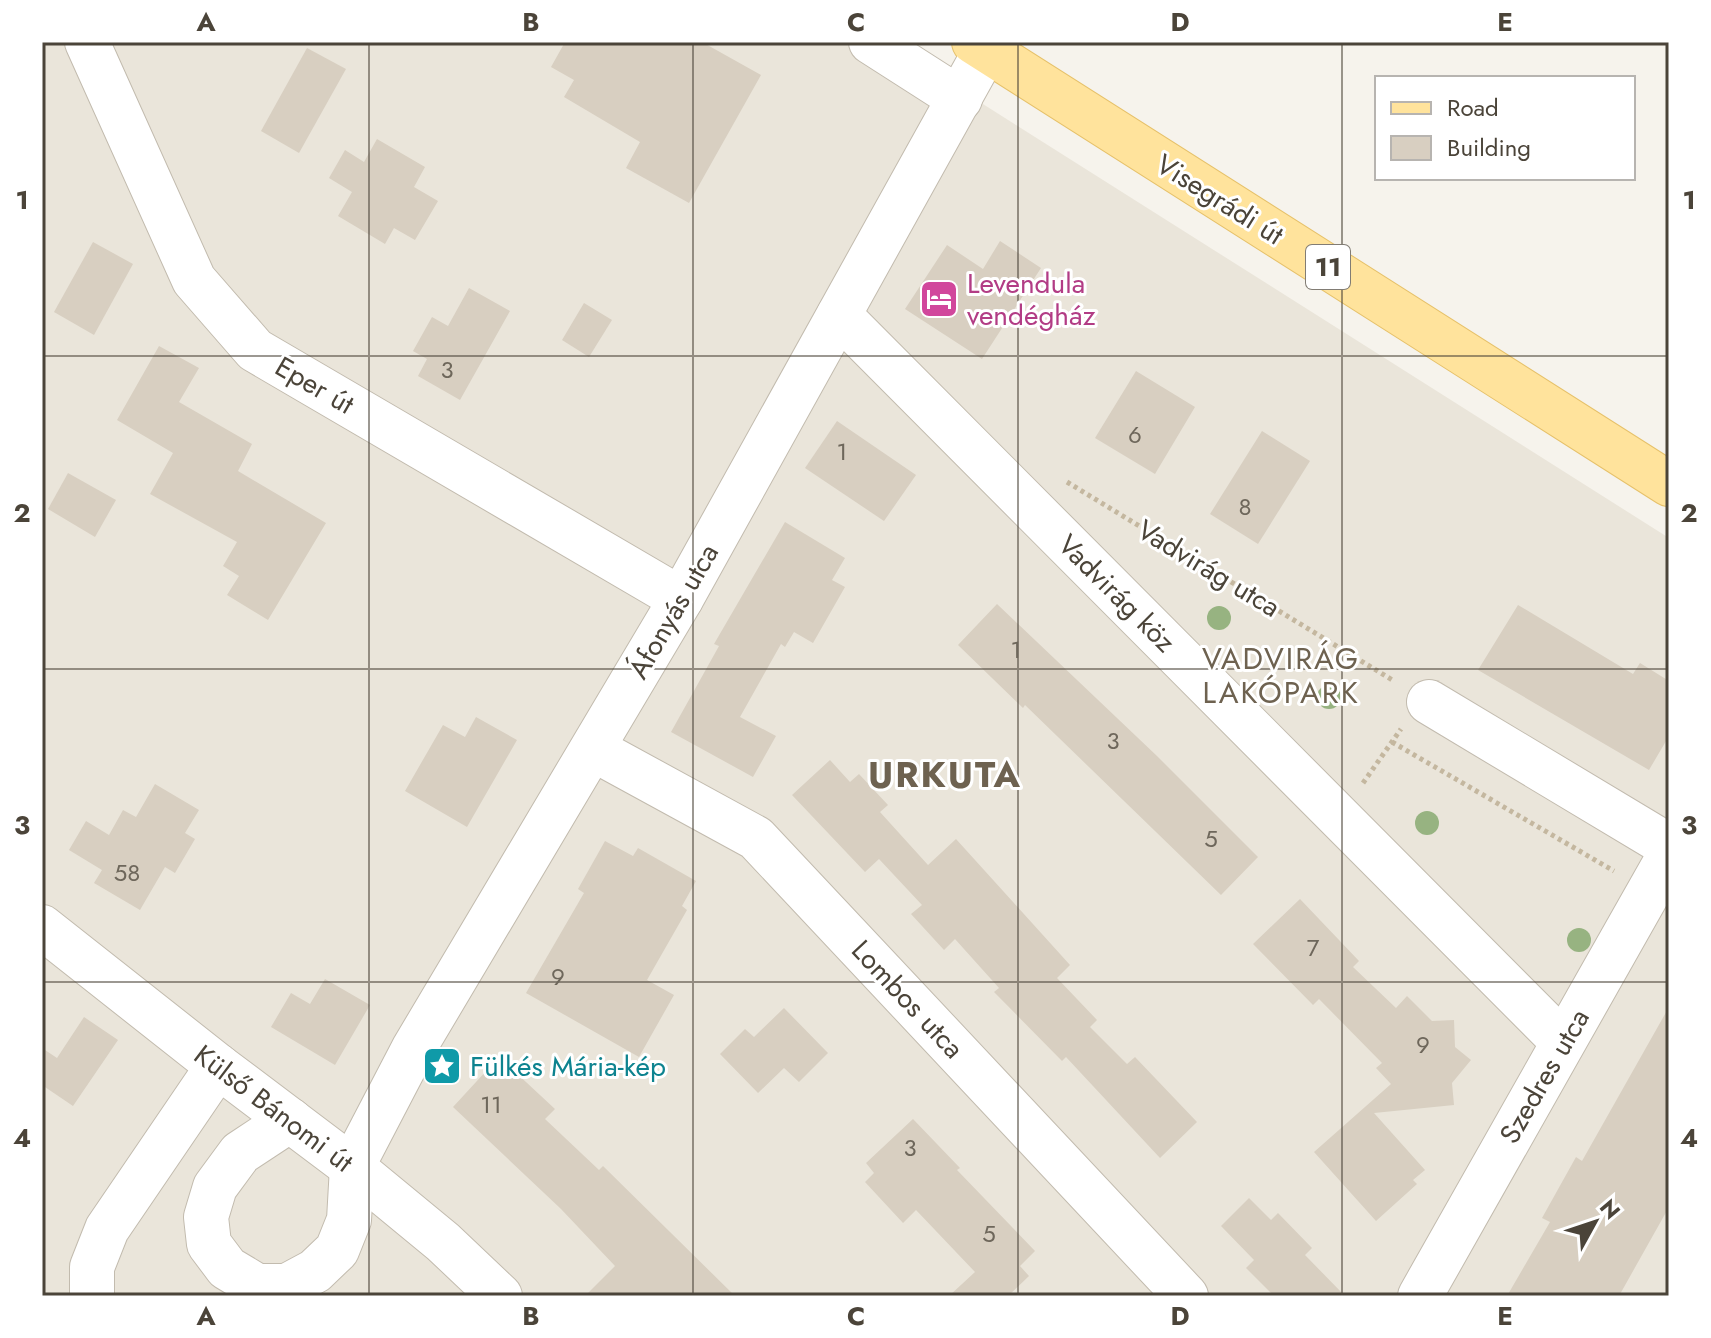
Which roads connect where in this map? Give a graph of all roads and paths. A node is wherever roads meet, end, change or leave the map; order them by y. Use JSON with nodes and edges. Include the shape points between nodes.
{"nodes":[{"id":1,"x":87,"y":42,"type":"edge"},
{"id":2,"x":871,"y":42,"type":"edge"},
{"id":3,"x":980,"y":46,"type":"edge"},
{"id":4,"x":960,"y":99,"type":"junction"},
{"id":5,"x":839,"y":315,"type":"junction"},
{"id":6,"x":1063,"y":479,"type":"dead end"},
{"id":7,"x":1669,"y":484,"type":"edge"},
{"id":8,"x":681,"y":599,"type":"junction"},
{"id":9,"x":1429,"y":702,"type":"junction"},
{"id":10,"x":1392,"y":742,"type":"junction"},
{"id":11,"x":593,"y":749,"type":"junction"},
{"id":12,"x":1340,"y":816,"type":"junction"},
{"id":13,"x":1669,"y":846,"type":"edge"},
{"id":14,"x":1659,"y":874,"type":"edge"},
{"id":15,"x":42,"y":927,"type":"edge"},
{"id":16,"x":1563,"y":1042,"type":"junction"},
{"id":17,"x":218,"y":1066,"type":"junction"},
{"id":18,"x":290,"y":1120,"type":"junction"},
{"id":19,"x":352,"y":1167,"type":"junction"},
{"id":20,"x":92,"y":1296,"type":"edge"},
{"id":21,"x":500,"y":1296,"type":"edge"},
{"id":22,"x":1186,"y":1296,"type":"edge"},
{"id":23,"x":1420,"y":1296,"type":"edge"}],
"edges":[{"from":1,"to":8,"type":"street","name":"Eper út","via":[[194,280],[255,350]]},
{"from":2,"to":4,"type":"street"},
{"from":3,"to":4,"type":"street","name":"Áfonyás utca"},
{"from":3,"to":7,"type":"main road","name":"Visegrádi út","number":"11"},
{"from":4,"to":5,"type":"street","name":"Áfonyás utca"},
{"from":5,"to":8,"type":"street","name":"Áfonyás utca"},
{"from":5,"to":12,"type":"street","name":"Vadvirág köz"},
{"from":6,"to":9,"type":"path","name":"Vadvirág utca"},
{"from":8,"to":11,"type":"street","name":"Áfonyás utca"},
{"from":9,"to":10,"type":"path","via":[[1416,707]]},
{"from":9,"to":13,"type":"street"},
{"from":10,"to":12,"type":"path"},
{"from":10,"to":14,"type":"path"},
{"from":11,"to":19,"type":"street","name":"Áfonyás utca","via":[[414,1048]]},
{"from":11,"to":22,"type":"street","name":"Lombos utca","via":[[756,838]]},
{"from":12,"to":16,"type":"street","name":"Vadvirág köz"},
{"from":14,"to":16,"type":"street","name":"Szedres utca"},
{"from":15,"to":17,"type":"street","name":"Külső Bánomi út"},
{"from":16,"to":23,"type":"street","name":"Szedres utca"},
{"from":17,"to":18,"type":"street","name":"Külső Bánomi út"},
{"from":17,"to":20,"type":"street","via":[[107,1229],[92,1267]]},
{"from":18,"to":19,"type":"street","name":"Külső Bánomi út"},
{"from":18,"to":19,"type":"street","via":[[240,1153],[215,1187],[206,1217],[209,1244],[227,1268],[257,1286],[287,1286],[315,1271],[337,1250],[349,1220]]},
{"from":19,"to":21,"type":"street","name":"Külső Bánomi út"}]}
